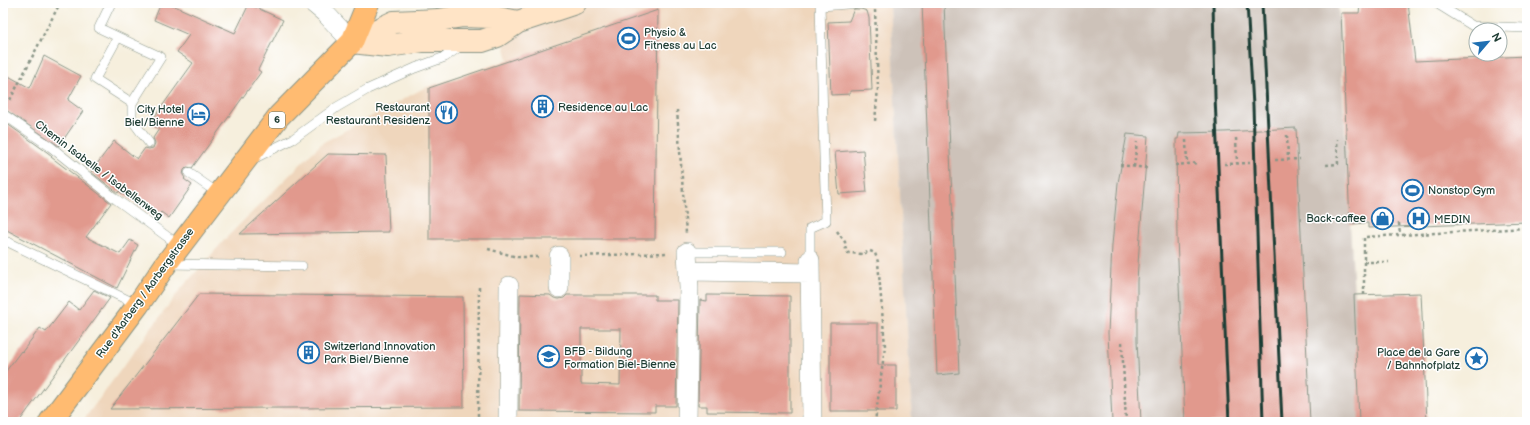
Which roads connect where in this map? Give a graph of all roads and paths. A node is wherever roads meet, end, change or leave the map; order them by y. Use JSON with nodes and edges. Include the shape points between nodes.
{"nodes":[{"id":1,"x":60,"y":3,"type":"edge"},
{"id":2,"x":111,"y":3,"type":"edge"},
{"id":3,"x":313,"y":3,"type":"edge"},
{"id":4,"x":368,"y":3,"type":"edge"},
{"id":5,"x":439,"y":3,"type":"edge"},
{"id":6,"x":575,"y":3,"type":"edge"},
{"id":7,"x":860,"y":3,"type":"edge"},
{"id":8,"x":875,"y":3,"type":"edge"},
{"id":9,"x":1436,"y":3,"type":"edge"},
{"id":10,"x":821,"y":5,"type":"edge"},
{"id":11,"x":463,"y":16,"type":"junction"},
{"id":12,"x":518,"y":22,"type":"junction"},
{"id":13,"x":1527,"y":28,"type":"edge"},
{"id":14,"x":118,"y":38,"type":"junction"},
{"id":15,"x":467,"y":41,"type":"junction"},
{"id":16,"x":352,"y":42,"type":"junction"},
{"id":17,"x":132,"y":103,"type":"junction"},
{"id":18,"x":5,"y":110,"type":"edge"},
{"id":19,"x":677,"y":110,"type":"dead end"},
{"id":20,"x":875,"y":121,"type":"dead end"},
{"id":21,"x":1287,"y":135,"type":"dead end"},
{"id":22,"x":1236,"y":138,"type":"dead end"},
{"id":23,"x":1337,"y":139,"type":"dead end"},
{"id":24,"x":1186,"y":140,"type":"dead end"},
{"id":25,"x":1137,"y":142,"type":"dead end"},
{"id":26,"x":149,"y":143,"type":"dead end"},
{"id":27,"x":1288,"y":159,"type":"junction"},
{"id":28,"x":1300,"y":159,"type":"dead end"},
{"id":29,"x":1276,"y":160,"type":"dead end"},
{"id":30,"x":1198,"y":163,"type":"dead end"},
{"id":31,"x":1237,"y":163,"type":"junction"},
{"id":32,"x":1250,"y":163,"type":"dead end"},
{"id":33,"x":1187,"y":164,"type":"junction"},
{"id":34,"x":1224,"y":164,"type":"dead end"},
{"id":35,"x":241,"y":165,"type":"junction"},
{"id":36,"x":1120,"y":165,"type":"dead end"},
{"id":37,"x":1175,"y":165,"type":"dead end"},
{"id":38,"x":1326,"y":165,"type":"dead end"},
{"id":39,"x":1134,"y":167,"type":"junction"},
{"id":40,"x":1147,"y":168,"type":"dead end"},
{"id":41,"x":189,"y":173,"type":"dead end"},
{"id":42,"x":219,"y":194,"type":"junction"},
{"id":43,"x":826,"y":221,"type":"junction"},
{"id":44,"x":1399,"y":223,"type":"dead end"},
{"id":45,"x":1527,"y":228,"type":"edge"},
{"id":46,"x":1400,"y":235,"type":"junction"},
{"id":47,"x":8,"y":242,"type":"dead end"},
{"id":48,"x":180,"y":246,"type":"junction"},
{"id":49,"x":488,"y":249,"type":"dead end"},
{"id":50,"x":687,"y":252,"type":"junction"},
{"id":51,"x":782,"y":252,"type":"dead end"},
{"id":52,"x":559,"y":256,"type":"junction"},
{"id":53,"x":1364,"y":262,"type":"junction"},
{"id":54,"x":1389,"y":262,"type":"dead end"},
{"id":55,"x":166,"y":264,"type":"junction"},
{"id":56,"x":302,"y":266,"type":"dead end"},
{"id":57,"x":810,"y":267,"type":"junction"},
{"id":58,"x":689,"y":271,"type":"junction"},
{"id":59,"x":479,"y":285,"type":"dead end"},
{"id":60,"x":509,"y":286,"type":"dead end"},
{"id":61,"x":559,"y":288,"type":"dead end"},
{"id":62,"x":1364,"y":295,"type":"dead end"},
{"id":63,"x":138,"y":305,"type":"junction"},
{"id":64,"x":1122,"y":342,"type":"dead end"},
{"id":65,"x":50,"y":422,"type":"edge"},
{"id":66,"x":477,"y":422,"type":"edge"},
{"id":67,"x":508,"y":422,"type":"edge"},
{"id":68,"x":687,"y":422,"type":"edge"},
{"id":69,"x":812,"y":422,"type":"edge"},
{"id":70,"x":875,"y":422,"type":"edge"},
{"id":71,"x":1126,"y":422,"type":"edge"}],
"edges":[{"from":1,"to":18,"type":"path"},
{"from":2,"to":14,"type":"lane","via":[[100,28]]},
{"from":3,"to":16,"type":"street","via":[[326,13]]},
{"from":4,"to":16,"type":"main road","number":"6"},
{"from":5,"to":11,"type":"street","name":"Rue d'Aarberg / Aarbergstrasse"},
{"from":6,"to":12,"type":"street","name":"Rue d'Aarberg / Aarbergstrasse"},
{"from":7,"to":10,"type":"lane"},
{"from":8,"to":20,"type":"path","via":[[878,88]]},
{"from":9,"to":13,"type":"lane","via":[[1473,26]]},
{"from":10,"to":43,"type":"lane"},
{"from":11,"to":12,"type":"street","name":"Rue d'Aarberg / Aarbergstrasse","via":[[493,17]]},
{"from":11,"to":16,"type":"street","name":"Rue d'Aarberg / Aarbergstrasse","via":[[394,22]]},
{"from":12,"to":15,"type":"street","name":"Rue d'Aarberg / Aarbergstrasse","via":[[496,36],[482,41]]},
{"from":14,"to":17,"type":"lane","via":[[95,79]]},
{"from":14,"to":17,"type":"lane","via":[[161,57]]},
{"from":15,"to":16,"type":"street","name":"Rue d'Aarberg / Aarbergstrasse","via":[[422,41],[388,46]]},
{"from":15,"to":35,"type":"lane","name":"Rue d'Aarberg / Aarbergstrasse","via":[[445,58],[368,89],[337,107],[293,139]]},
{"from":16,"to":35,"type":"main road","name":"Rue d'Aarberg / Aarbergstrasse","number":"6","via":[[279,116]]},
{"from":17,"to":26,"type":"lane","via":[[132,120]]},
{"from":18,"to":48,"type":"lane","name":"Chemin Isabelle / Isabellenweg","via":[[113,198]]},
{"from":19,"to":50,"type":"path"},
{"from":21,"to":27,"type":"path"},
{"from":22,"to":31,"type":"path"},
{"from":23,"to":38,"type":"path","via":[[1338,164]]},
{"from":24,"to":33,"type":"path"},
{"from":25,"to":39,"type":"path"},
{"from":27,"to":28,"type":"path"},
{"from":27,"to":29,"type":"path"},
{"from":30,"to":33,"type":"path"},
{"from":31,"to":32,"type":"path"},
{"from":31,"to":34,"type":"path"},
{"from":33,"to":37,"type":"path"},
{"from":35,"to":42,"type":"main road","name":"Rue d'Aarberg / Aarbergstrasse","number":"6"},
{"from":36,"to":39,"type":"path"},
{"from":39,"to":40,"type":"path"},
{"from":41,"to":42,"type":"lane"},
{"from":42,"to":48,"type":"main road","name":"Rue d'Aarberg / Aarbergstrasse","number":"6"},
{"from":43,"to":57,"type":"lane","via":[[810,228]]},
{"from":43,"to":70,"type":"path","via":[[841,236],[848,253],[863,254],[870,251],[875,253],[878,262],[885,346]]},
{"from":44,"to":46,"type":"path"},
{"from":45,"to":46,"type":"path"},
{"from":46,"to":53,"type":"path","via":[[1364,237]]},
{"from":47,"to":63,"type":"lane"},
{"from":48,"to":55,"type":"main road","name":"Rue d'Aarberg / Aarbergstrasse"},
{"from":49,"to":52,"type":"path","via":[[517,258]]},
{"from":50,"to":51,"type":"lane"},
{"from":50,"to":52,"type":"path"},
{"from":50,"to":58,"type":"street"},
{"from":52,"to":61,"type":"street"},
{"from":53,"to":54,"type":"path"},
{"from":53,"to":62,"type":"path"},
{"from":55,"to":56,"type":"lane"},
{"from":55,"to":63,"type":"main road","name":"Rue d'Aarberg / Aarbergstrasse"},
{"from":57,"to":58,"type":"street"},
{"from":57,"to":69,"type":"street"},
{"from":58,"to":68,"type":"street"},
{"from":59,"to":66,"type":"path"},
{"from":60,"to":67,"type":"street"},
{"from":63,"to":65,"type":"main road","name":"Rue d'Aarberg / Aarbergstrasse"},
{"from":64,"to":71,"type":"path"}]}
